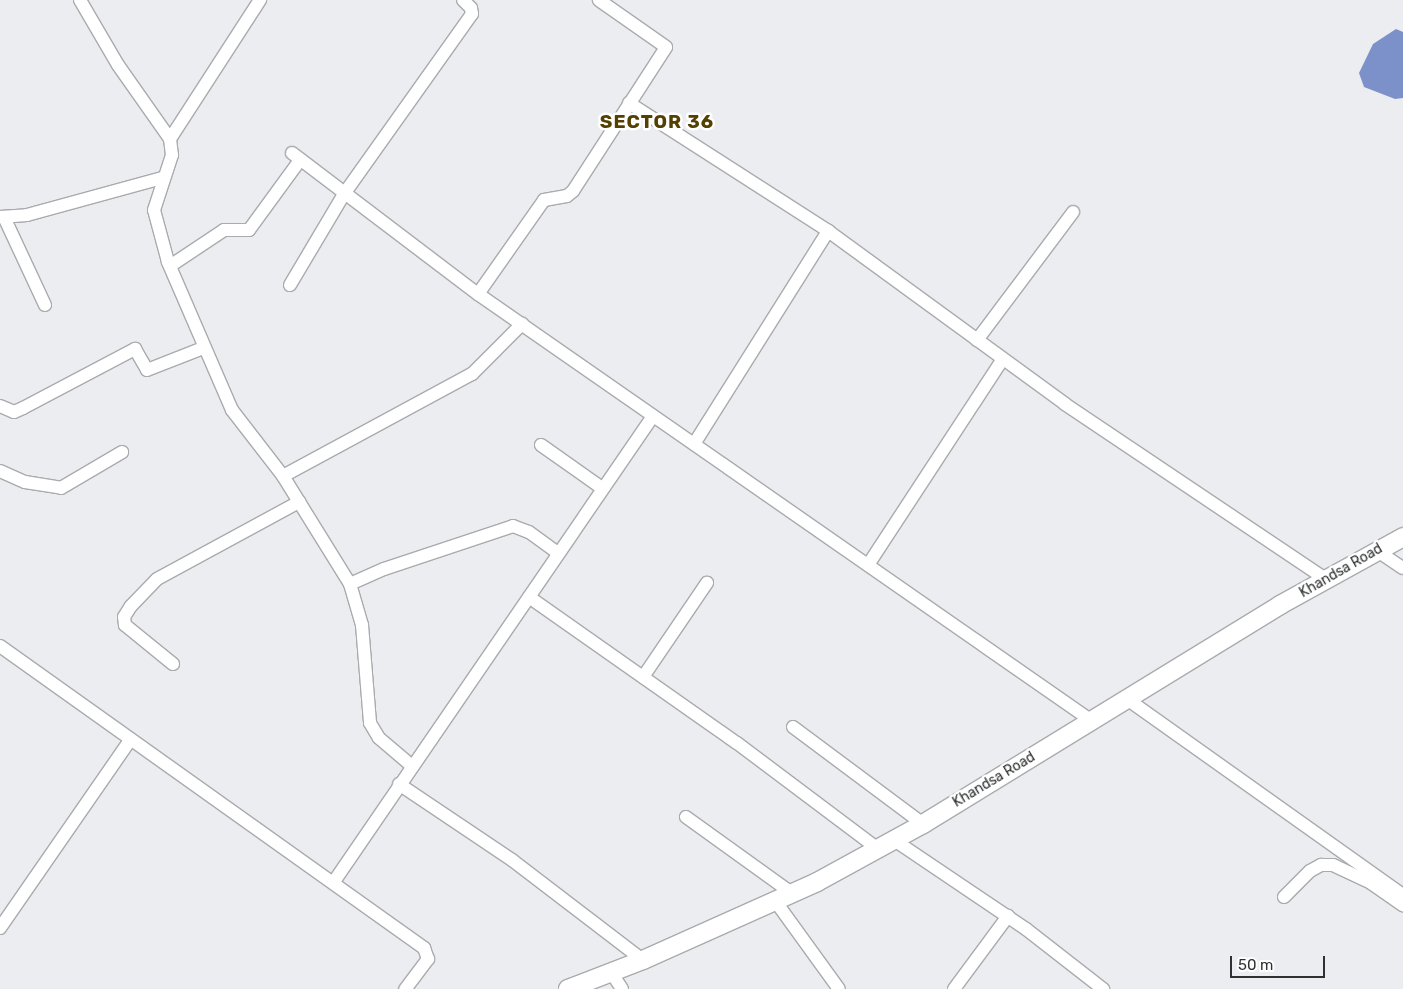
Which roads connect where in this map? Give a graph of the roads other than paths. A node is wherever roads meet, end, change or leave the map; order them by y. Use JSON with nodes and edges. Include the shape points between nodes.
{"nodes":[{"id":1,"x":80,"y":0,"type":"edge"},
{"id":2,"x":260,"y":0,"type":"edge"},
{"id":3,"x":463,"y":0,"type":"edge"},
{"id":4,"x":599,"y":0,"type":"edge"},
{"id":5,"x":629,"y":103,"type":"junction"},
{"id":6,"x":170,"y":139,"type":"junction"},
{"id":7,"x":162,"y":178,"type":"junction"},
{"id":8,"x":344,"y":194,"type":"junction"},
{"id":9,"x":1073,"y":212,"type":"dead end"},
{"id":10,"x":2,"y":217,"type":"edge"},
{"id":11,"x":828,"y":231,"type":"junction"},
{"id":12,"x":170,"y":266,"type":"junction"},
{"id":13,"x":290,"y":285,"type":"dead end"},
{"id":14,"x":478,"y":294,"type":"junction"},
{"id":15,"x":45,"y":305,"type":"dead end"},
{"id":16,"x":522,"y":324,"type":"junction"},
{"id":17,"x":977,"y":340,"type":"junction"},
{"id":18,"x":204,"y":348,"type":"junction"},
{"id":19,"x":1002,"y":360,"type":"junction"},
{"id":20,"x":0,"y":406,"type":"edge"},
{"id":21,"x":653,"y":416,"type":"junction"},
{"id":22,"x":694,"y":444,"type":"junction"},
{"id":23,"x":541,"y":445,"type":"dead end"},
{"id":24,"x":122,"y":452,"type":"dead end"},
{"id":25,"x":0,"y":471,"type":"edge"},
{"id":26,"x":283,"y":476,"type":"junction"},
{"id":27,"x":602,"y":488,"type":"junction"},
{"id":28,"x":299,"y":502,"type":"junction"},
{"id":29,"x":1403,"y":537,"type":"edge"},
{"id":30,"x":1376,"y":550,"type":"junction"},
{"id":31,"x":557,"y":552,"type":"junction"},
{"id":32,"x":868,"y":565,"type":"junction"},
{"id":33,"x":1403,"y":568,"type":"edge"},
{"id":34,"x":1327,"y":580,"type":"junction"},
{"id":35,"x":707,"y":583,"type":"dead end"},
{"id":36,"x":350,"y":584,"type":"junction"},
{"id":37,"x":529,"y":597,"type":"junction"},
{"id":38,"x":0,"y":646,"type":"edge"},
{"id":39,"x":173,"y":664,"type":"dead end"},
{"id":40,"x":643,"y":677,"type":"junction"},
{"id":41,"x":1127,"y":699,"type":"junction"},
{"id":42,"x":1092,"y":721,"type":"junction"},
{"id":43,"x":793,"y":727,"type":"dead end"},
{"id":44,"x":130,"y":740,"type":"junction"},
{"id":45,"x":412,"y":766,"type":"junction"},
{"id":46,"x":399,"y":784,"type":"junction"},
{"id":47,"x":686,"y":817,"type":"dead end"},
{"id":48,"x":923,"y":824,"type":"junction"},
{"id":49,"x":894,"y":840,"type":"junction"},
{"id":50,"x":878,"y":849,"type":"junction"},
{"id":51,"x":333,"y":883,"type":"junction"},
{"id":52,"x":793,"y":894,"type":"junction"},
{"id":53,"x":1403,"y":895,"type":"edge"},
{"id":54,"x":1284,"y":897,"type":"dead end"},
{"id":55,"x":776,"y":902,"type":"junction"},
{"id":56,"x":1403,"y":905,"type":"edge"},
{"id":57,"x":1008,"y":916,"type":"junction"},
{"id":58,"x":0,"y":928,"type":"edge"},
{"id":59,"x":643,"y":960,"type":"junction"},
{"id":60,"x":611,"y":972,"type":"junction"},
{"id":61,"x":405,"y":989,"type":"edge"},
{"id":62,"x":568,"y":989,"type":"edge"},
{"id":63,"x":622,"y":989,"type":"edge"},
{"id":64,"x":839,"y":989,"type":"edge"},
{"id":65,"x":954,"y":989,"type":"edge"},
{"id":66,"x":1104,"y":989,"type":"edge"}],
"edges":[{"from":1,"to":6,"type":"street","via":[[118,65]]},
{"from":2,"to":6,"type":"street"},
{"from":3,"to":8,"type":"street","via":[[470,6],[472,14]]},
{"from":4,"to":5,"type":"street","via":[[666,48]]},
{"from":5,"to":11,"type":"street"},
{"from":5,"to":14,"type":"street","via":[[573,191],[567,196],[544,200]]},
{"from":6,"to":7,"type":"street","via":[[172,155]]},
{"from":7,"to":10,"type":"street","via":[[26,215]]},
{"from":7,"to":12,"type":"street","via":[[154,210]]},
{"from":8,"to":12,"type":"street","via":[[296,157],[249,230],[224,230]]},
{"from":8,"to":13,"type":"street"},
{"from":8,"to":14,"type":"street"},
{"from":9,"to":17,"type":"street"},
{"from":10,"to":15,"type":"street"},
{"from":11,"to":17,"type":"street"},
{"from":11,"to":22,"type":"street"},
{"from":12,"to":18,"type":"street"},
{"from":14,"to":16,"type":"street"},
{"from":16,"to":21,"type":"street"},
{"from":16,"to":26,"type":"street","via":[[484,365],[457,384]]},
{"from":17,"to":19,"type":"street"},
{"from":18,"to":20,"type":"street","via":[[147,370],[135,349],[23,408],[7,411]]},
{"from":18,"to":26,"type":"street","via":[[232,410]]},
{"from":19,"to":32,"type":"street"},
{"from":19,"to":34,"type":"street"},
{"from":21,"to":22,"type":"street"},
{"from":21,"to":27,"type":"street"},
{"from":22,"to":32,"type":"street"},
{"from":23,"to":27,"type":"street"},
{"from":24,"to":25,"type":"street","via":[[61,488],[25,482]]},
{"from":26,"to":28,"type":"street"},
{"from":27,"to":31,"type":"street"},
{"from":28,"to":36,"type":"street"},
{"from":28,"to":39,"type":"street","via":[[175,568],[151,584],[135,601],[124,617],[124,623]]},
{"from":29,"to":30,"type":"street","name":"Khandsa Road"},
{"from":30,"to":33,"type":"street"},
{"from":30,"to":34,"type":"street","name":"Khandsa Road"},
{"from":31,"to":36,"type":"street","via":[[529,532],[513,526],[384,568]]},
{"from":31,"to":37,"type":"street"},
{"from":32,"to":42,"type":"street"},
{"from":34,"to":41,"type":"street","name":"Khandsa Road"},
{"from":35,"to":40,"type":"street"},
{"from":36,"to":45,"type":"street","via":[[362,625],[370,723],[379,738]]},
{"from":37,"to":40,"type":"street"},
{"from":37,"to":45,"type":"street"},
{"from":38,"to":44,"type":"street"},
{"from":40,"to":50,"type":"street"},
{"from":41,"to":42,"type":"street","name":"Khandsa Road"},
{"from":41,"to":53,"type":"street"},
{"from":42,"to":48,"type":"street","name":"Khandsa Road"},
{"from":43,"to":48,"type":"street"},
{"from":44,"to":51,"type":"street"},
{"from":44,"to":58,"type":"street"},
{"from":45,"to":46,"type":"street"},
{"from":46,"to":51,"type":"street"},
{"from":46,"to":59,"type":"street","via":[[536,877]]},
{"from":47,"to":52,"type":"street"},
{"from":48,"to":49,"type":"street","name":"Khandsa Road"},
{"from":49,"to":50,"type":"street","name":"Khandsa Road"},
{"from":49,"to":57,"type":"street"},
{"from":50,"to":52,"type":"street","name":"Khandsa Road"},
{"from":51,"to":61,"type":"street","via":[[427,951],[427,963]]},
{"from":52,"to":55,"type":"street","name":"Khandsa Road"},
{"from":54,"to":56,"type":"street","via":[[1310,871],[1321,865],[1333,865],[1371,883]]},
{"from":55,"to":59,"type":"street","name":"Khandsa Road"},
{"from":55,"to":64,"type":"street"},
{"from":57,"to":65,"type":"street"},
{"from":57,"to":66,"type":"street"},
{"from":59,"to":60,"type":"street","name":"Khandsa Road"},
{"from":60,"to":62,"type":"street","name":"Khandsa Road"},
{"from":60,"to":63,"type":"street"}]}
